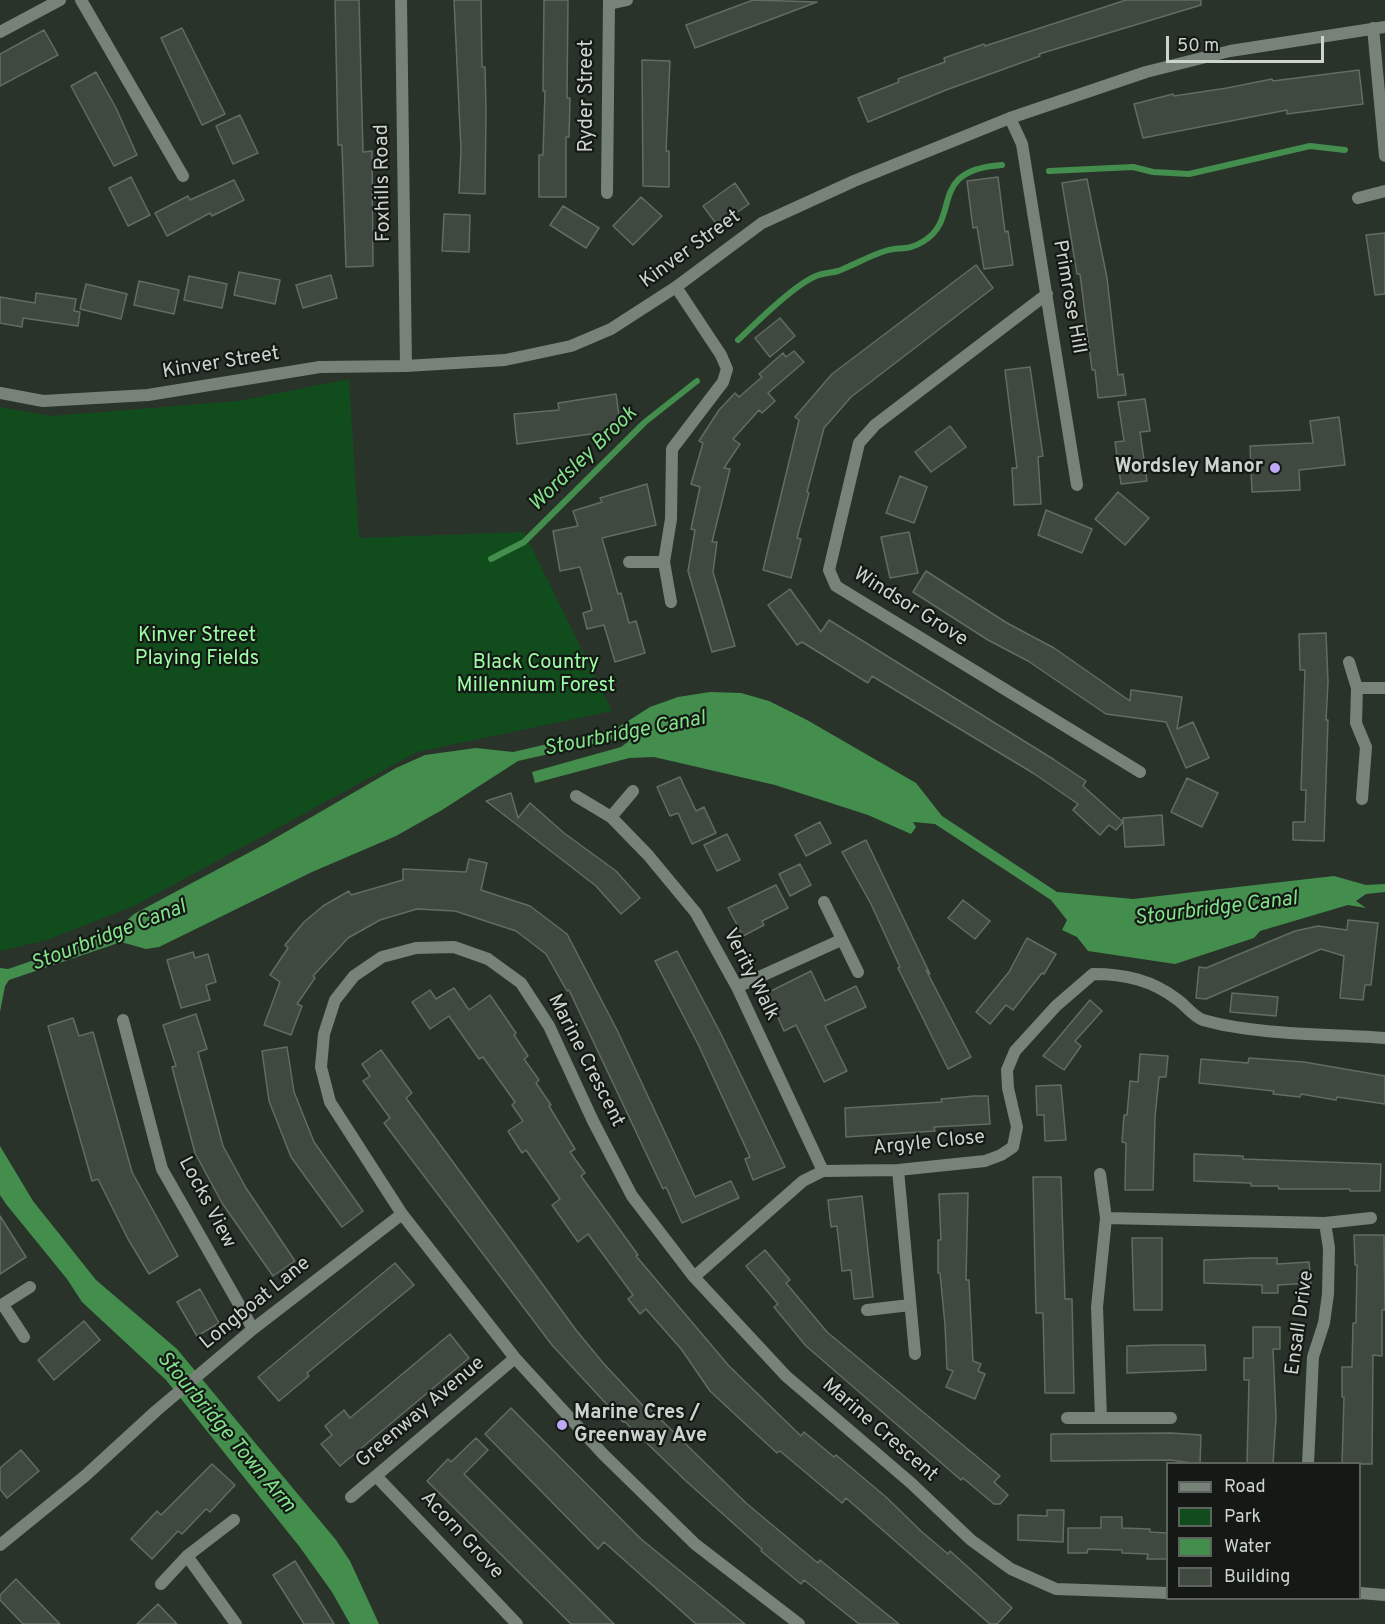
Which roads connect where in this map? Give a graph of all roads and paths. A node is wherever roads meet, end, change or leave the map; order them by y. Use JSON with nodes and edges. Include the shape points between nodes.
{"nodes":[{"id":1,"x":60,"y":0,"type":"edge"},
{"id":2,"x":81,"y":0,"type":"edge"},
{"id":3,"x":401,"y":0,"type":"edge"},
{"id":4,"x":627,"y":0,"type":"edge"},
{"id":5,"x":609,"y":2,"type":"edge"},
{"id":6,"x":1379,"y":28,"type":"edge"},
{"id":7,"x":0,"y":32,"type":"edge"},
{"id":8,"x":1010,"y":118,"type":"junction"},
{"id":9,"x":1385,"y":156,"type":"edge"},
{"id":10,"x":183,"y":176,"type":"dead end"},
{"id":11,"x":1385,"y":191,"type":"edge"},
{"id":12,"x":607,"y":193,"type":"dead end"},
{"id":13,"x":1358,"y":198,"type":"dead end"},
{"id":14,"x":676,"y":287,"type":"junction"},
{"id":15,"x":1047,"y":294,"type":"junction"},
{"id":16,"x":406,"y":366,"type":"junction"},
{"id":17,"x":0,"y":393,"type":"edge"},
{"id":18,"x":1077,"y":485,"type":"dead end"},
{"id":19,"x":629,"y":562,"type":"dead end"},
{"id":20,"x":664,"y":562,"type":"junction"},
{"id":21,"x":671,"y":602,"type":"dead end"},
{"id":22,"x":1349,"y":662,"type":"dead end"},
{"id":23,"x":1357,"y":688,"type":"junction"},
{"id":24,"x":1385,"y":688,"type":"edge"},
{"id":25,"x":1140,"y":772,"type":"dead end"},
{"id":26,"x":633,"y":791,"type":"dead end"},
{"id":27,"x":576,"y":796,"type":"dead end"},
{"id":28,"x":1362,"y":799,"type":"dead end"},
{"id":29,"x":611,"y":817,"type":"junction"},
{"id":30,"x":824,"y":902,"type":"dead end"},
{"id":31,"x":841,"y":940,"type":"junction"},
{"id":32,"x":858,"y":972,"type":"dead end"},
{"id":33,"x":737,"y":987,"type":"junction"},
{"id":34,"x":123,"y":1020,"type":"dead end"},
{"id":35,"x":1385,"y":1038,"type":"edge"},
{"id":36,"x":898,"y":1170,"type":"junction"},
{"id":37,"x":823,"y":1171,"type":"junction"},
{"id":38,"x":1100,"y":1173,"type":"dead end"},
{"id":39,"x":402,"y":1214,"type":"junction"},
{"id":40,"x":1106,"y":1218,"type":"junction"},
{"id":41,"x":1371,"y":1218,"type":"dead end"},
{"id":42,"x":1325,"y":1223,"type":"junction"},
{"id":43,"x":694,"y":1277,"type":"junction"},
{"id":44,"x":30,"y":1287,"type":"dead end"},
{"id":45,"x":910,"y":1305,"type":"junction"},
{"id":46,"x":1,"y":1306,"type":"edge"},
{"id":47,"x":867,"y":1310,"type":"dead end"},
{"id":48,"x":253,"y":1329,"type":"junction"},
{"id":49,"x":24,"y":1337,"type":"dead end"},
{"id":50,"x":915,"y":1354,"type":"dead end"},
{"id":51,"x":515,"y":1358,"type":"junction"},
{"id":52,"x":1067,"y":1418,"type":"dead end"},
{"id":53,"x":1101,"y":1418,"type":"junction"},
{"id":54,"x":1171,"y":1418,"type":"dead end"},
{"id":55,"x":1308,"y":1462,"type":"edge"},
{"id":56,"x":376,"y":1476,"type":"junction"},
{"id":57,"x":351,"y":1497,"type":"dead end"},
{"id":58,"x":234,"y":1520,"type":"dead end"},
{"id":59,"x":0,"y":1545,"type":"edge"},
{"id":60,"x":187,"y":1556,"type":"junction"},
{"id":61,"x":161,"y":1584,"type":"dead end"},
{"id":62,"x":1166,"y":1593,"type":"edge"},
{"id":63,"x":1361,"y":1593,"type":"edge"},
{"id":64,"x":1385,"y":1595,"type":"edge"},
{"id":65,"x":232,"y":1623,"type":"edge"},
{"id":66,"x":517,"y":1624,"type":"edge"},
{"id":67,"x":799,"y":1624,"type":"edge"}],
"edges":[{"from":1,"to":7,"type":"street"},
{"from":2,"to":10,"type":"street"},
{"from":3,"to":16,"type":"street","name":"Foxhills Road"},
{"from":4,"to":5,"type":"street"},
{"from":5,"to":12,"type":"street","name":"Ryder Street"},
{"from":6,"to":8,"type":"street","name":"Kinver Street","via":[[1230,51],[1157,69]]},
{"from":6,"to":9,"type":"street"},
{"from":8,"to":14,"type":"street","name":"Kinver Street","via":[[762,223]]},
{"from":8,"to":15,"type":"street","name":"Primrose Hill","via":[[1022,144]]},
{"from":11,"to":13,"type":"street"},
{"from":14,"to":16,"type":"street","name":"Kinver Street","via":[[611,329],[570,346],[505,360]]},
{"from":14,"to":20,"type":"street","via":[[721,355],[726,369],[723,381],[672,449],[671,519]]},
{"from":15,"to":18,"type":"street","name":"Primrose Hill"},
{"from":15,"to":25,"type":"street","name":"Windsor Grove","via":[[875,426],[859,443],[829,570],[836,586]]},
{"from":16,"to":17,"type":"street","name":"Kinver Street","via":[[321,367],[148,395],[43,401]]},
{"from":19,"to":20,"type":"street"},
{"from":20,"to":21,"type":"street"},
{"from":22,"to":23,"type":"street"},
{"from":23,"to":24,"type":"street"},
{"from":23,"to":28,"type":"street","via":[[1356,723],[1366,747]]},
{"from":26,"to":29,"type":"street"},
{"from":27,"to":29,"type":"street","name":"Verity Walk"},
{"from":29,"to":33,"type":"street","name":"Verity Walk","via":[[696,913]]},
{"from":30,"to":31,"type":"street"},
{"from":31,"to":32,"type":"street"},
{"from":31,"to":33,"type":"street"},
{"from":33,"to":37,"type":"street","name":"Verity Walk"},
{"from":34,"to":48,"type":"street","name":"Locks View","via":[[162,1169]]},
{"from":35,"to":36,"type":"street","name":"Argyle Close","via":[[1282,1031],[1200,1020],[1177,999],[1146,981],[1093,974],[1063,999],[1015,1051],[1007,1070],[1017,1127],[1013,1147],[985,1161]]},
{"from":36,"to":37,"type":"street","name":"Argyle Close"},
{"from":36,"to":45,"type":"street"},
{"from":37,"to":43,"type":"street","name":"Argyle Close","via":[[803,1181]]},
{"from":38,"to":40,"type":"street"},
{"from":39,"to":43,"type":"street","name":"Marine Crescent","via":[[330,1102],[321,1067],[324,1034],[335,1000],[354,976],[382,957],[416,948],[454,947],[488,959],[521,983],[549,1026],[632,1196]]},
{"from":39,"to":48,"type":"street","name":"Longboat Lane"},
{"from":39,"to":51,"type":"street","name":"Marine Crescent"},
{"from":40,"to":42,"type":"street"},
{"from":40,"to":53,"type":"street","via":[[1097,1307]]},
{"from":41,"to":42,"type":"street"},
{"from":42,"to":55,"type":"street","name":"Ensall Drive","via":[[1328,1294],[1313,1357]]},
{"from":43,"to":62,"type":"street","name":"Marine Crescent","via":[[786,1376],[970,1540],[1011,1569],[1056,1589]]},
{"from":44,"to":46,"type":"street"},
{"from":45,"to":47,"type":"street"},
{"from":45,"to":50,"type":"street"},
{"from":46,"to":49,"type":"street"},
{"from":48,"to":59,"type":"street","name":"Longboat Lane"},
{"from":51,"to":56,"type":"street","name":"Greenway Avenue"},
{"from":51,"to":67,"type":"street","name":"Marine Crescent","via":[[603,1454],[695,1544]]},
{"from":52,"to":53,"type":"street"},
{"from":53,"to":54,"type":"street"},
{"from":56,"to":57,"type":"street","name":"Greenway Avenue"},
{"from":56,"to":66,"type":"street","name":"Acorn Grove"},
{"from":58,"to":60,"type":"street"},
{"from":60,"to":61,"type":"street"},
{"from":60,"to":65,"type":"street"},
{"from":63,"to":64,"type":"street"}]}
